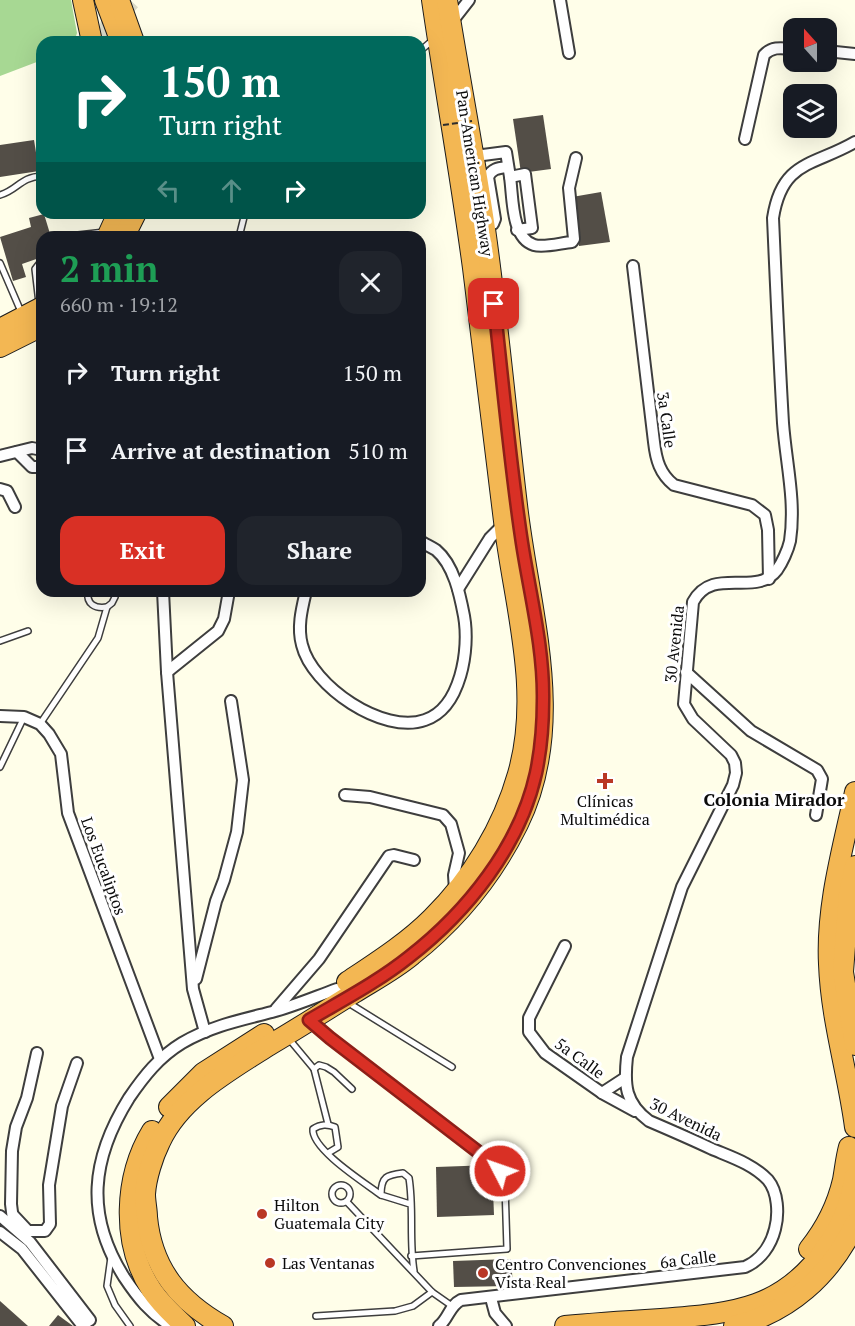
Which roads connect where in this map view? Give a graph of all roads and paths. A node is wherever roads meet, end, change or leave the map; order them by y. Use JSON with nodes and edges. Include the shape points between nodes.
{"nodes":[{"id":1,"x":83,"y":0,"type":"edge"},
{"id":2,"x":105,"y":0,"type":"edge"},
{"id":3,"x":119,"y":0,"type":"edge"},
{"id":4,"x":129,"y":0,"type":"edge"},
{"id":5,"x":432,"y":0,"type":"edge"},
{"id":6,"x":447,"y":0,"type":"edge"},
{"id":7,"x":469,"y":0,"type":"edge"},
{"id":8,"x":560,"y":0,"type":"edge"},
{"id":9,"x":444,"y":29,"type":"junction"},
{"id":10,"x":91,"y":36,"type":"edge"},
{"id":11,"x":119,"y":36,"type":"edge"},
{"id":12,"x":132,"y":36,"type":"edge"},
{"id":13,"x":142,"y":36,"type":"edge"},
{"id":14,"x":426,"y":46,"type":"edge"},
{"id":15,"x":783,"y":48,"type":"edge"},
{"id":16,"x":837,"y":52,"type":"edge"},
{"id":17,"x":569,"y":53,"type":"dead end"},
{"id":18,"x":855,"y":54,"type":"edge"},
{"id":19,"x":472,"y":121,"type":"dead end"},
{"id":20,"x":442,"y":125,"type":"dead end"},
{"id":21,"x":745,"y":139,"type":"dead end"},
{"id":22,"x":855,"y":142,"type":"edge"},
{"id":23,"x":472,"y":152,"type":"junction"},
{"id":24,"x":576,"y":158,"type":"dead end"},
{"id":25,"x":509,"y":172,"type":"junction"},
{"id":26,"x":483,"y":175,"type":"junction"},
{"id":27,"x":36,"y":177,"type":"edge"},
{"id":28,"x":0,"y":195,"type":"edge"},
{"id":29,"x":125,"y":219,"type":"edge"},
{"id":30,"x":107,"y":229,"type":"edge"},
{"id":31,"x":0,"y":263,"type":"edge"},
{"id":32,"x":633,"y":266,"type":"dead end"},
{"id":33,"x":36,"y":268,"type":"edge"},
{"id":34,"x":36,"y":290,"type":"edge"},
{"id":35,"x":36,"y":309,"type":"edge"},
{"id":36,"x":36,"y":310,"type":"edge"},
{"id":37,"x":36,"y":311,"type":"edge"},
{"id":38,"x":0,"y":328,"type":"edge"},
{"id":39,"x":0,"y":347,"type":"edge"},
{"id":40,"x":36,"y":449,"type":"edge"},
{"id":41,"x":17,"y":452,"type":"junction"},
{"id":42,"x":0,"y":456,"type":"edge"},
{"id":43,"x":36,"y":467,"type":"edge"},
{"id":44,"x":0,"y":489,"type":"edge"},
{"id":45,"x":15,"y":507,"type":"dead end"},
{"id":46,"x":504,"y":524,"type":"junction"},
{"id":47,"x":426,"y":544,"type":"edge"},
{"id":48,"x":769,"y":579,"type":"junction"},
{"id":49,"x":458,"y":590,"type":"junction"},
{"id":50,"x":88,"y":597,"type":"edge"},
{"id":51,"x":115,"y":597,"type":"edge"},
{"id":52,"x":163,"y":597,"type":"edge"},
{"id":53,"x":228,"y":597,"type":"edge"},
{"id":54,"x":304,"y":597,"type":"edge"},
{"id":55,"x":107,"y":607,"type":"junction"},
{"id":56,"x":28,"y":631,"type":"dead end"},
{"id":57,"x":0,"y":641,"type":"edge"},
{"id":58,"x":167,"y":672,"type":"junction"},
{"id":59,"x":686,"y":672,"type":"junction"},
{"id":60,"x":231,"y":701,"type":"dead end"},
{"id":61,"x":0,"y":717,"type":"edge"},
{"id":62,"x":24,"y":717,"type":"junction"},
{"id":63,"x":40,"y":724,"type":"junction"},
{"id":64,"x":0,"y":766,"type":"edge"},
{"id":65,"x":855,"y":792,"type":"edge"},
{"id":66,"x":345,"y":795,"type":"dead end"},
{"id":67,"x":816,"y":815,"type":"dead end"},
{"id":68,"x":414,"y":860,"type":"dead end"},
{"id":69,"x":855,"y":866,"type":"edge"},
{"id":70,"x":464,"y":867,"type":"junction"},
{"id":71,"x":565,"y":946,"type":"dead end"},
{"id":72,"x":193,"y":990,"type":"junction"},
{"id":73,"x":340,"y":994,"type":"junction"},
{"id":74,"x":273,"y":1012,"type":"junction"},
{"id":75,"x":309,"y":1020,"type":"junction"},
{"id":76,"x":205,"y":1032,"type":"junction"},
{"id":77,"x":286,"y":1036,"type":"junction"},
{"id":78,"x":855,"y":1045,"type":"edge"},
{"id":79,"x":37,"y":1053,"type":"dead end"},
{"id":80,"x":160,"y":1059,"type":"junction"},
{"id":81,"x":77,"y":1063,"type":"dead end"},
{"id":82,"x":452,"y":1067,"type":"dead end"},
{"id":83,"x":314,"y":1069,"type":"junction"},
{"id":84,"x":625,"y":1078,"type":"junction"},
{"id":85,"x":352,"y":1089,"type":"dead end"},
{"id":86,"x":602,"y":1093,"type":"junction"},
{"id":87,"x":638,"y":1113,"type":"junction"},
{"id":88,"x":328,"y":1124,"type":"junction"},
{"id":89,"x":855,"y":1127,"type":"edge"},
{"id":90,"x":849,"y":1147,"type":"dead end"},
{"id":91,"x":328,"y":1153,"type":"junction"},
{"id":92,"x":855,"y":1176,"type":"edge"},
{"id":93,"x":381,"y":1195,"type":"junction"},
{"id":94,"x":347,"y":1202,"type":"dead end"},
{"id":95,"x":410,"y":1204,"type":"junction"},
{"id":96,"x":0,"y":1216,"type":"edge"},
{"id":97,"x":13,"y":1221,"type":"junction"},
{"id":98,"x":855,"y":1224,"type":"edge"},
{"id":99,"x":0,"y":1232,"type":"edge"},
{"id":100,"x":411,"y":1256,"type":"junction"},
{"id":101,"x":111,"y":1257,"type":"junction"},
{"id":102,"x":745,"y":1267,"type":"joint"},
{"id":103,"x":414,"y":1271,"type":"junction"},
{"id":104,"x":432,"y":1292,"type":"junction"},
{"id":105,"x":491,"y":1298,"type":"junction"},
{"id":106,"x":452,"y":1306,"type":"junction"},
{"id":107,"x":316,"y":1316,"type":"dead end"},
{"id":108,"x":645,"y":1320,"type":"junction"},
{"id":109,"x":130,"y":1326,"type":"edge"},
{"id":110,"x":171,"y":1326,"type":"edge"},
{"id":111,"x":185,"y":1326,"type":"edge"},
{"id":112,"x":223,"y":1326,"type":"edge"},
{"id":113,"x":439,"y":1326,"type":"edge"},
{"id":114,"x":506,"y":1326,"type":"edge"},
{"id":115,"x":565,"y":1326,"type":"edge"},
{"id":116,"x":734,"y":1326,"type":"edge"}],
"edges":[{"from":1,"to":10,"type":"highway"},
{"from":2,"to":11,"type":"highway"},
{"from":3,"to":12,"type":"highway"},
{"from":4,"to":13,"type":"highway"},
{"from":5,"to":9,"type":"highway","name":"Pan-American Highway"},
{"from":6,"to":9,"type":"highway","name":"Pan-American Highway"},
{"from":7,"to":9,"type":"street"},
{"from":8,"to":17,"type":"street"},
{"from":9,"to":14,"type":"lane"},
{"from":9,"to":23,"type":"highway","name":"Pan-American Highway"},
{"from":9,"to":46,"type":"highway","name":"Pan-American Highway"},
{"from":15,"to":21,"type":"street","via":[[768,50],[764,55]]},
{"from":16,"to":18,"type":"street"},
{"from":19,"to":20,"type":"path","bridge":true},
{"from":22,"to":48,"type":"street","via":[[804,164],[784,184],[776,199],[773,218],[783,424],[792,496],[790,543],[778,570]]},
{"from":23,"to":25,"type":"street","via":[[506,152]]},
{"from":23,"to":26,"type":"highway","name":"Pan-American Highway"},
{"from":24,"to":25,"type":"street","via":[[569,188],[572,242],[536,246],[526,241],[517,230]]},
{"from":25,"to":26,"type":"street","via":[[495,169]]},
{"from":26,"to":73,"type":"highway","name":"Pan-American Highway","via":[[485,226],[519,522],[542,676],[542,740],[536,775],[505,849],[459,911],[408,959]]},
{"from":27,"to":28,"type":"lane"},
{"from":29,"to":30,"type":"highway"},
{"from":31,"to":35,"type":"lane"},
{"from":32,"to":48,"type":"street","name":"3a Calle","via":[[660,469],[674,485],[752,504],[765,515]]},
{"from":33,"to":34,"type":"lane"},
{"from":36,"to":38,"type":"highway"},
{"from":37,"to":39,"type":"highway"},
{"from":40,"to":41,"type":"street"},
{"from":41,"to":42,"type":"street"},
{"from":41,"to":43,"type":"street"},
{"from":44,"to":45,"type":"street","via":[[7,491]]},
{"from":46,"to":49,"type":"street","via":[[490,538]]},
{"from":46,"to":70,"type":"highway","name":"Pan-American Highway","via":[[525,653],[527,723],[519,772],[505,814]]},
{"from":47,"to":49,"type":"street","via":[[446,562]]},
{"from":48,"to":59,"type":"street","name":"30 Avenida","via":[[717,584],[699,592],[693,602]]},
{"from":49,"to":54,"type":"street","via":[[465,622],[463,672],[437,713],[409,722],[378,718],[333,691],[322,679],[302,646]]},
{"from":50,"to":55,"type":"lane","via":[[94,606]]},
{"from":51,"to":55,"type":"lane"},
{"from":52,"to":58,"type":"street"},
{"from":53,"to":58,"type":"street","via":[[218,631]]},
{"from":55,"to":63,"type":"lane","via":[[98,638]]},
{"from":56,"to":57,"type":"lane"},
{"from":58,"to":72,"type":"street"},
{"from":59,"to":67,"type":"street","via":[[751,731],[817,770],[822,779]]},
{"from":59,"to":84,"type":"street","name":"30 Avenida","via":[[684,704],[688,713],[731,755],[736,773],[728,798],[682,887],[627,1057]]},
{"from":60,"to":72,"type":"street","via":[[243,780],[237,832]]},
{"from":61,"to":62,"type":"street"},
{"from":62,"to":63,"type":"street"},
{"from":62,"to":64,"type":"lane"},
{"from":63,"to":80,"type":"street","name":"Los Eucaliptos","via":[[61,754],[68,813]]},
{"from":65,"to":89,"type":"highway","via":[[833,904],[828,963]]},
{"from":66,"to":70,"type":"street","via":[[370,797],[443,815],[451,824]]},
{"from":68,"to":74,"type":"street","via":[[389,856],[319,959]]},
{"from":69,"to":78,"type":"highway","via":[[843,972]]},
{"from":70,"to":73,"type":"highway","name":"Pan-American Highway","via":[[455,891],[433,917]]},
{"from":71,"to":86,"type":"street","name":"5a Calle","via":[[529,1018],[529,1032],[545,1053]]},
{"from":72,"to":76,"type":"street"},
{"from":73,"to":74,"type":"street"},
{"from":73,"to":75,"type":"highway","name":"Pan-American Highway"},
{"from":73,"to":82,"type":"lane"},
{"from":73,"to":111,"type":"highway","name":"Pan-American Highway","via":[[203,1073],[171,1104],[147,1139],[130,1192],[133,1242],[151,1288]]},
{"from":74,"to":76,"type":"street"},
{"from":75,"to":77,"type":"highway","name":"Pan-American Highway"},
{"from":75,"to":100,"type":"lane","via":[[500,1171],[505,1186],[507,1249]]},
{"from":76,"to":80,"type":"street"},
{"from":77,"to":83,"type":"lane"},
{"from":77,"to":112,"type":"highway","name":"Pan-American Highway","via":[[223,1075],[187,1104],[160,1142],[145,1194],[149,1235],[160,1266],[186,1300]]},
{"from":79,"to":97,"type":"street","via":[[12,1152]]},
{"from":80,"to":101,"type":"street","via":[[147,1072],[107,1139],[97,1196]]},
{"from":81,"to":97,"type":"street","via":[[62,1106],[49,1185],[50,1224],[45,1231],[28,1231]]},
{"from":83,"to":85,"type":"lane","via":[[319,1065],[326,1067]]},
{"from":83,"to":88,"type":"lane"},
{"from":84,"to":86,"type":"street"},
{"from":84,"to":87,"type":"street","name":"30 Avenida","via":[[626,1090]]},
{"from":86,"to":87,"type":"street","name":"5a Calle"},
{"from":87,"to":102,"type":"street","name":"30 Avenida","via":[[749,1165],[769,1181],[776,1200],[774,1234],[760,1258]]},
{"from":88,"to":91,"type":"lane","via":[[335,1127],[338,1147]]},
{"from":88,"to":91,"type":"lane","via":[[318,1125],[312,1133]]},
{"from":90,"to":108,"type":"highway","via":[[834,1208],[810,1248],[792,1267],[753,1293],[729,1302]]},
{"from":91,"to":93,"type":"lane"},
{"from":92,"to":108,"type":"highway","via":[[849,1204],[836,1233],[805,1273],[787,1288],[766,1300],[721,1314]]},
{"from":93,"to":95,"type":"lane"},
{"from":93,"to":95,"type":"lane","via":[[388,1175],[403,1173],[409,1178]]},
{"from":94,"to":103,"type":"lane"},
{"from":95,"to":100,"type":"lane"},
{"from":96,"to":97,"type":"street"},
{"from":97,"to":99,"type":"street","via":[[90,1320],[82,1325],[22,1249]]},
{"from":98,"to":116,"type":"highway","via":[[836,1260],[819,1279],[772,1313]]},
{"from":100,"to":103,"type":"lane"},
{"from":101,"to":109,"type":"lane","via":[[107,1286]]},
{"from":101,"to":110,"type":"street","via":[[153,1315]]},
{"from":102,"to":105,"type":"street","name":"6a Calle"},
{"from":103,"to":104,"type":"lane"},
{"from":104,"to":106,"type":"lane"},
{"from":104,"to":107,"type":"lane","via":[[413,1306],[395,1311]]},
{"from":105,"to":106,"type":"street","name":"6a Calle","via":[[461,1300]]},
{"from":105,"to":114,"type":"street","via":[[495,1313]]},
{"from":106,"to":113,"type":"street"},
{"from":108,"to":115,"type":"highway"}]}
